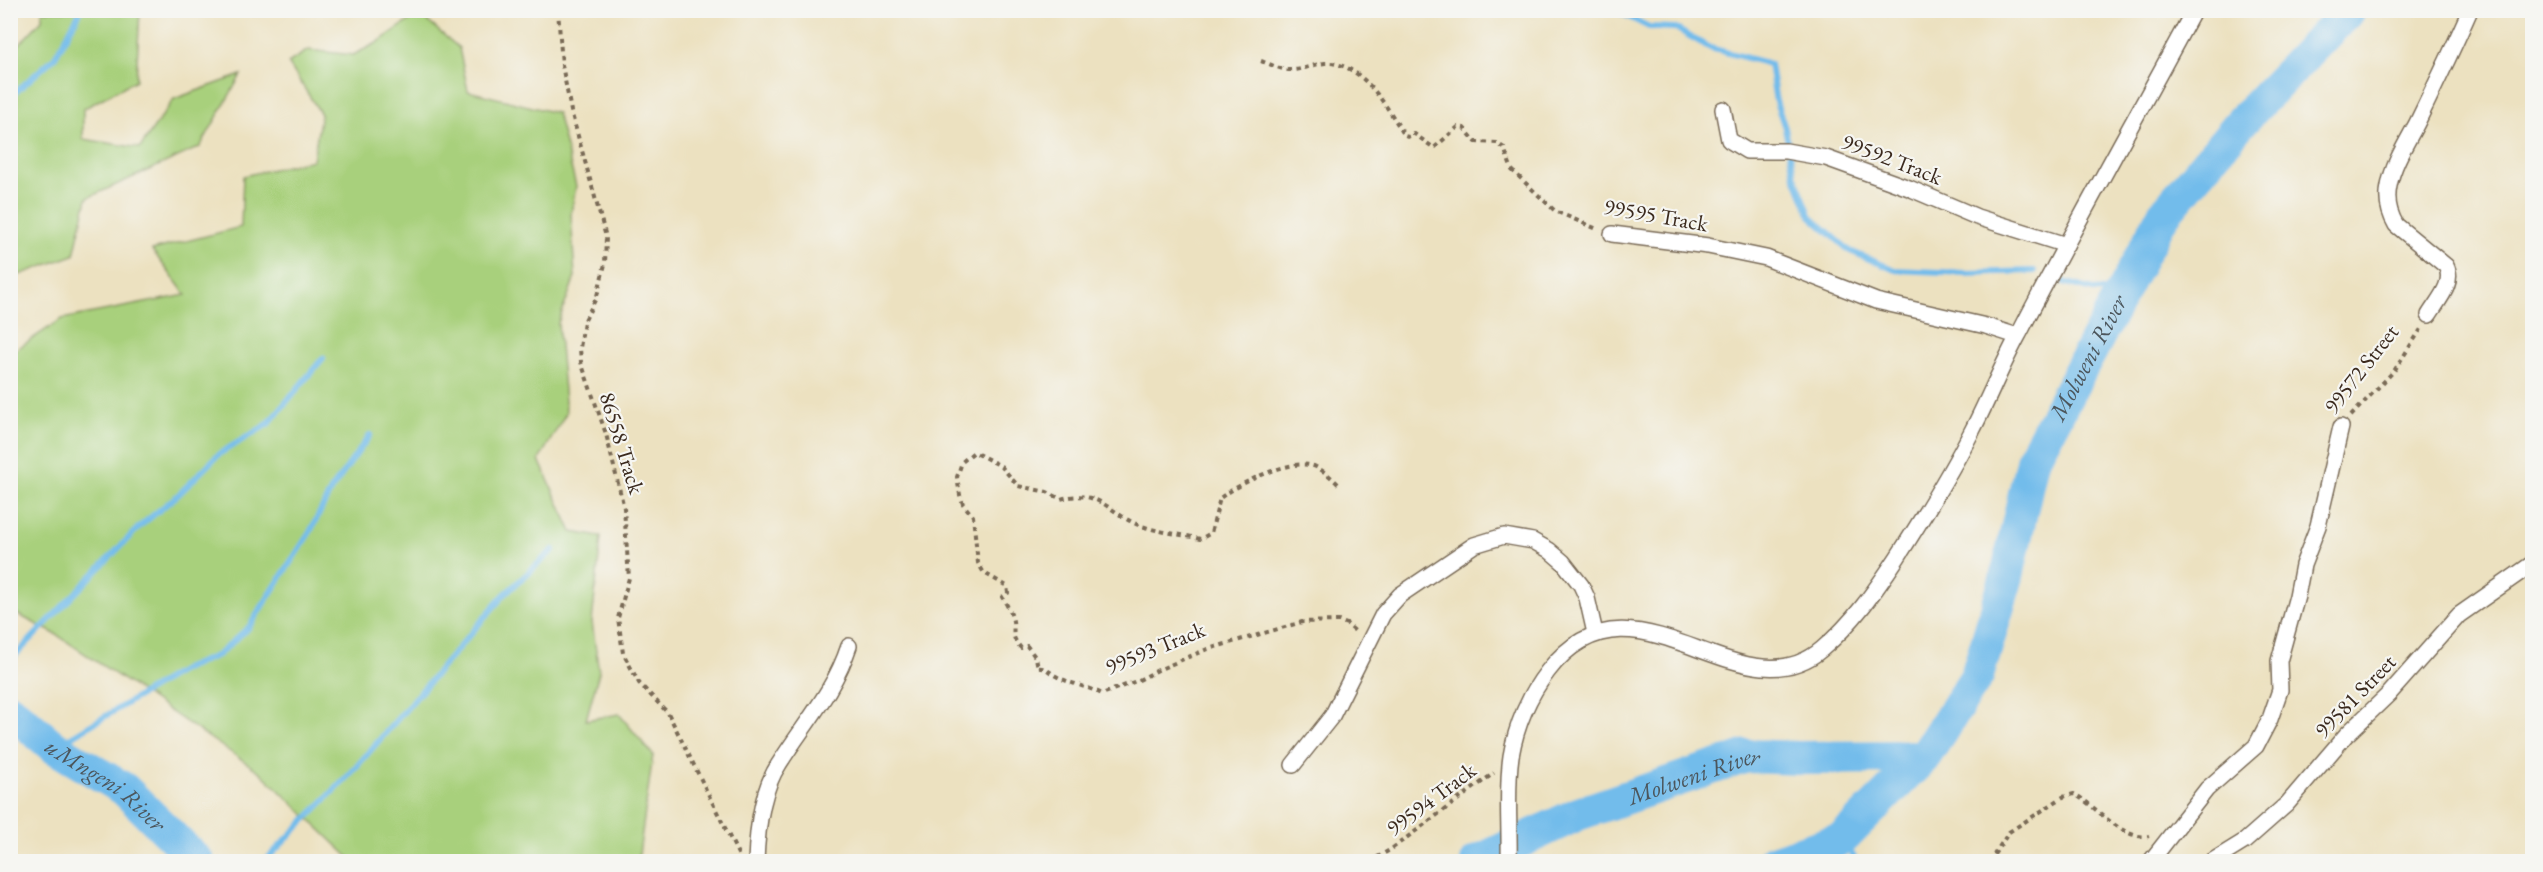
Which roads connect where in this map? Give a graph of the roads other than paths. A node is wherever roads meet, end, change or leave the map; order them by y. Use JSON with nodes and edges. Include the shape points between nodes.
{"nodes":[{"id":1,"x":2194,"y":10,"type":"edge"},
{"id":2,"x":2470,"y":10,"type":"edge"},
{"id":3,"x":1723,"y":109,"type":"dead end"},
{"id":4,"x":1612,"y":234,"type":"road end"},
{"id":5,"x":2067,"y":245,"type":"junction"},
{"id":6,"x":2429,"y":315,"type":"road end"},
{"id":7,"x":2018,"y":336,"type":"junction"},
{"id":8,"x":2341,"y":427,"type":"road end"},
{"id":9,"x":2532,"y":564,"type":"edge"},
{"id":10,"x":1595,"y":633,"type":"junction"},
{"id":11,"x":849,"y":646,"type":"dead end"},
{"id":12,"x":1293,"y":765,"type":"dead end"},
{"id":13,"x":756,"y":861,"type":"edge"},
{"id":14,"x":1509,"y":861,"type":"edge"},
{"id":15,"x":2150,"y":861,"type":"edge"},
{"id":16,"x":2211,"y":861,"type":"edge"}],
"edges":[{"from":1,"to":5,"type":"street"},
{"from":2,"to":6,"type":"street","name":"99572 Street","via":[[2401,154],[2388,194],[2396,225],[2446,266],[2450,274]]},
{"from":3,"to":5,"type":"street","name":"99592 Track","via":[[1729,140],[1747,151],[1786,151],[1826,158],[1977,217]]},
{"from":4,"to":7,"type":"street","name":"99595 Track","via":[[1766,258],[1876,302]]},
{"from":5,"to":7,"type":"street"},
{"from":7,"to":10,"type":"street","via":[[1936,498],[1872,595],[1844,629],[1813,657],[1789,667],[1743,664],[1649,632],[1623,629]]},
{"from":8,"to":15,"type":"street","name":"99572 Street","via":[[2318,526],[2303,566],[2278,661],[2280,690],[2270,719],[2256,747],[2207,789]]},
{"from":9,"to":16,"type":"street","name":"99581 Street","via":[[2459,615],[2287,804],[2245,841]]},
{"from":10,"to":12,"type":"street","via":[[1587,598],[1563,562],[1533,541],[1504,536],[1474,545],[1400,595],[1383,614],[1332,716]]},
{"from":10,"to":14,"type":"street","via":[[1569,648],[1533,689],[1510,760]]},
{"from":11,"to":13,"type":"street","via":[[831,689],[778,765],[760,817]]}]}
